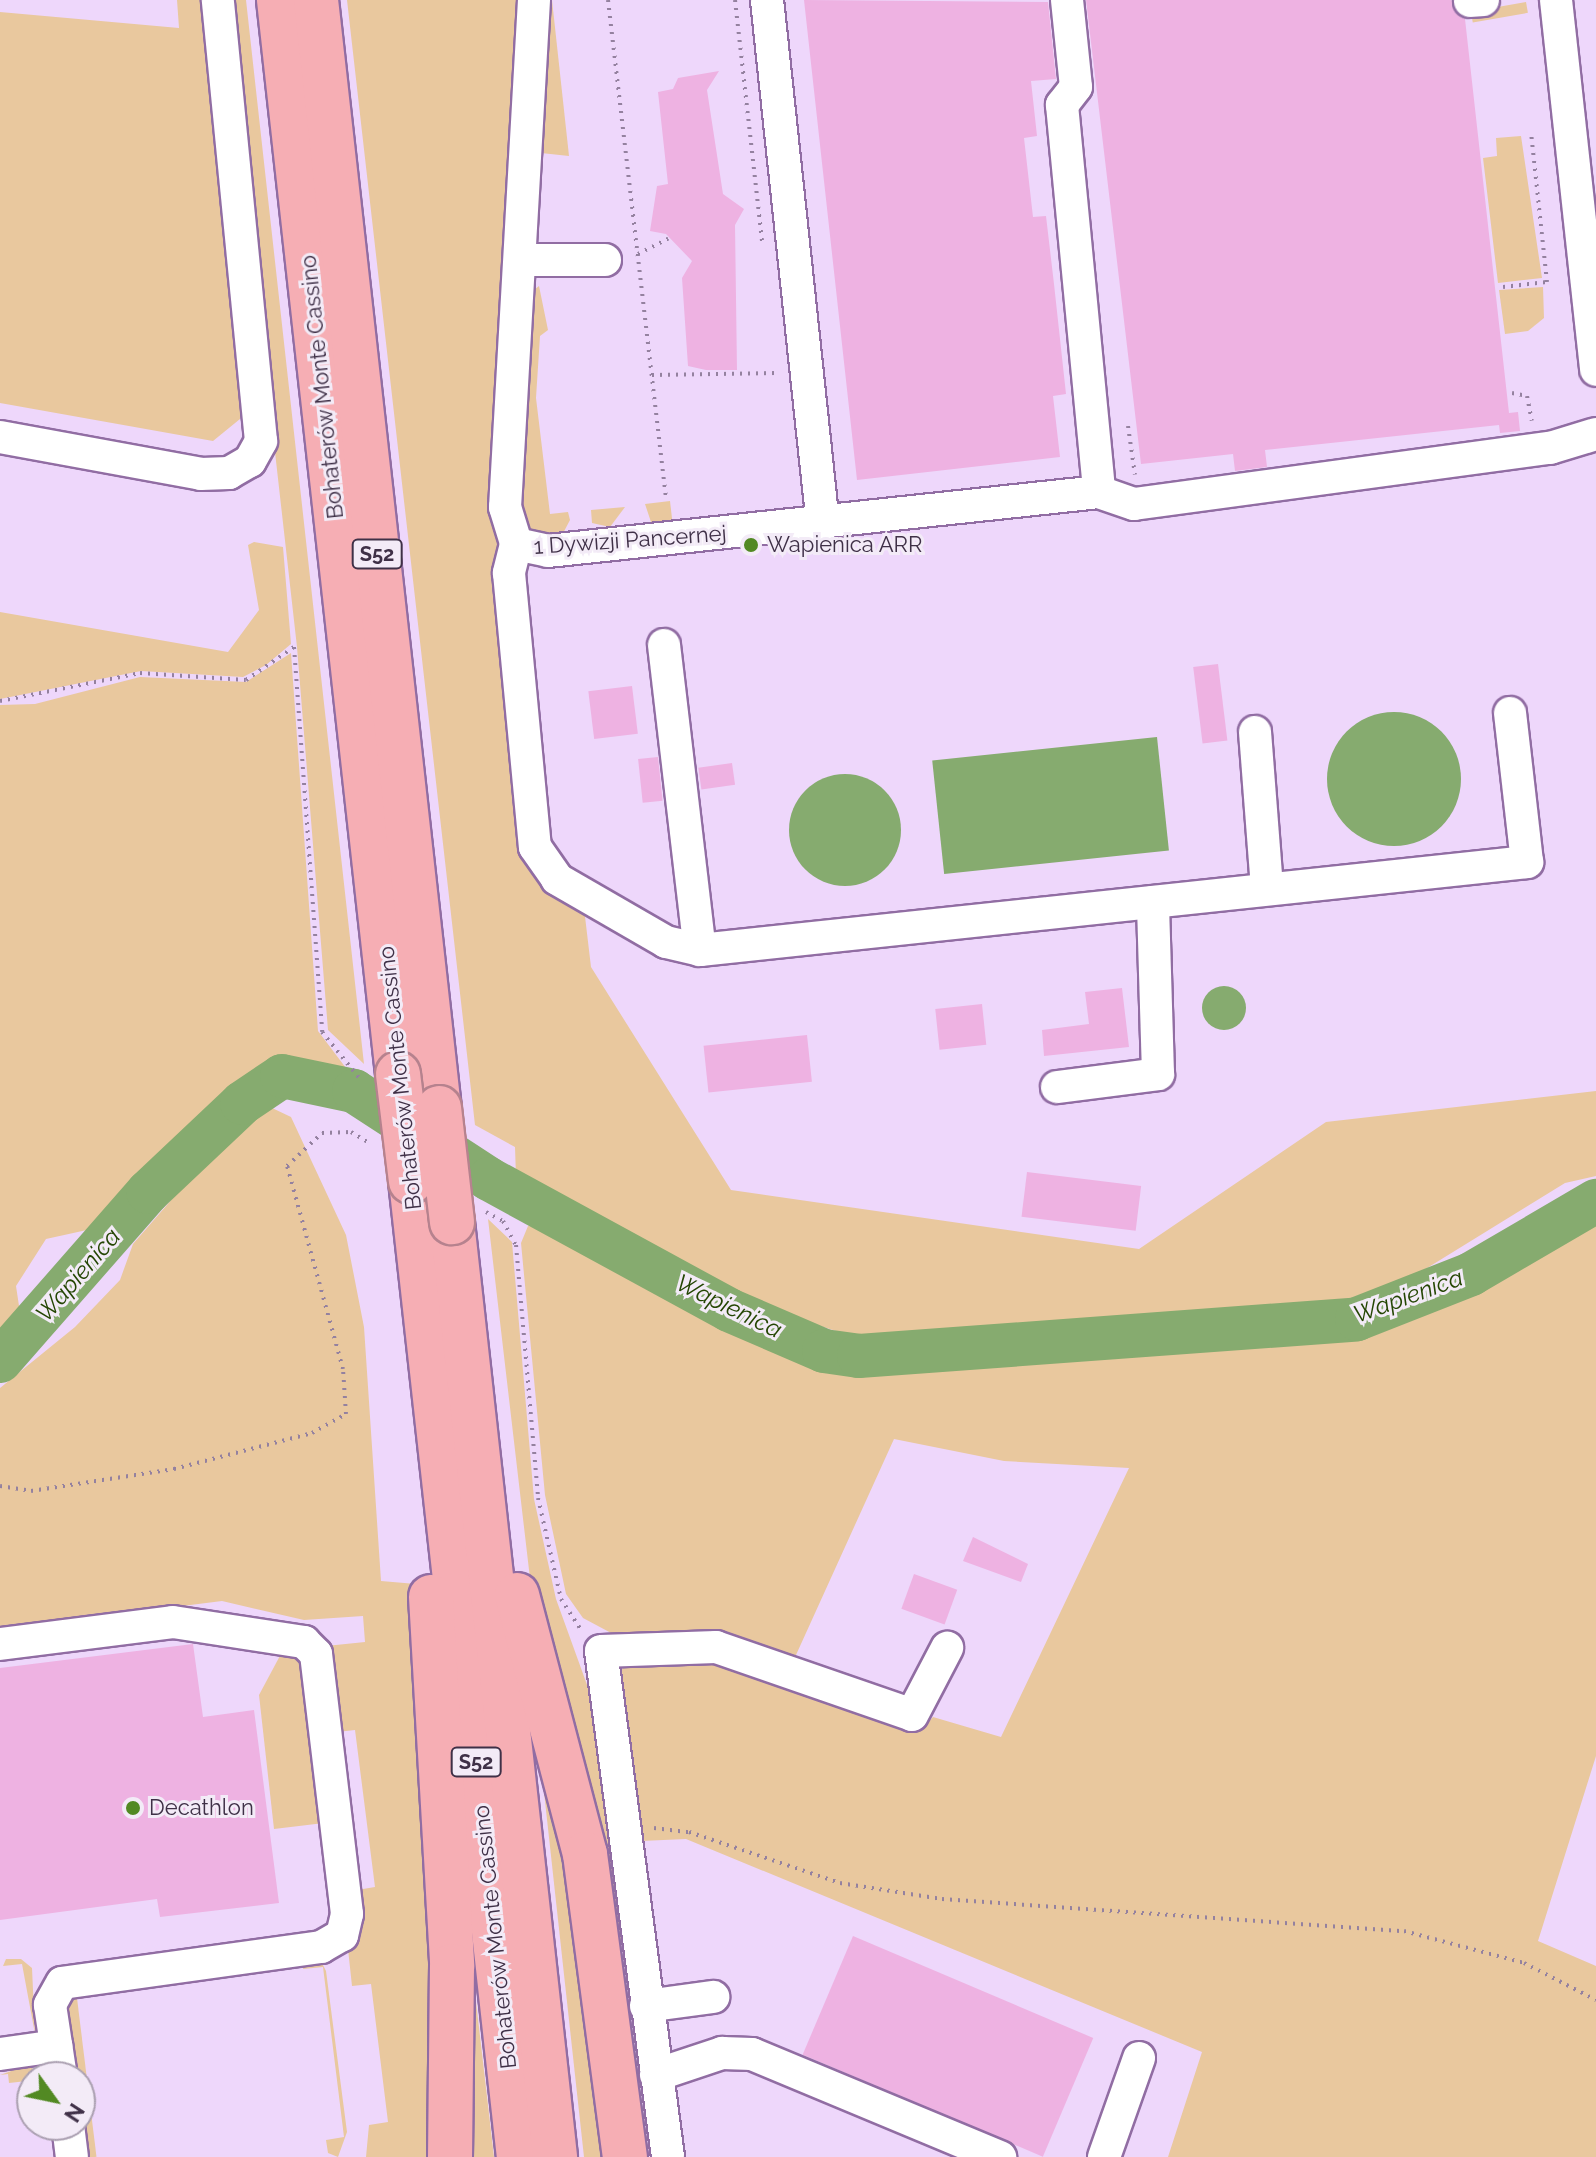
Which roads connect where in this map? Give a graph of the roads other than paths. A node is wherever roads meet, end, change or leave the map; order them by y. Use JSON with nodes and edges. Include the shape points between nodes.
{"nodes":[{"id":1,"x":218,"y":0,"type":"edge"},
{"id":2,"x":279,"y":0,"type":"edge"},
{"id":3,"x":316,"y":0,"type":"edge"},
{"id":4,"x":534,"y":0,"type":"edge"},
{"id":5,"x":767,"y":0,"type":"edge"},
{"id":6,"x":1067,"y":0,"type":"edge"},
{"id":7,"x":1538,"y":0,"type":"edge"},
{"id":8,"x":1556,"y":0,"type":"edge"},
{"id":9,"x":521,"y":260,"type":"junction"},
{"id":10,"x":605,"y":260,"type":"dead end"},
{"id":11,"x":1596,"y":370,"type":"edge"},
{"id":12,"x":1596,"y":434,"type":"edge"},
{"id":13,"x":0,"y":437,"type":"edge"},
{"id":14,"x":1099,"y":492,"type":"junction"},
{"id":15,"x":823,"y":525,"type":"junction"},
{"id":16,"x":516,"y":544,"type":"junction"},
{"id":17,"x":664,"y":645,"type":"dead end"},
{"id":18,"x":1510,"y":713,"type":"dead end"},
{"id":19,"x":1255,"y":732,"type":"dead end"},
{"id":20,"x":1267,"y":889,"type":"junction"},
{"id":21,"x":1153,"y":902,"type":"junction"},
{"id":22,"x":700,"y":950,"type":"junction"},
{"id":23,"x":1057,"y":1087,"type":"dead end"},
{"id":24,"x":431,"y":1366,"type":"junction"},
{"id":25,"x":477,"y":1439,"type":"junction"},
{"id":26,"x":0,"y":1644,"type":"edge"},
{"id":27,"x":947,"y":1648,"type":"dead end"},
{"id":28,"x":713,"y":1997,"type":"dead end"},
{"id":29,"x":646,"y":2006,"type":"junction"},
{"id":30,"x":0,"y":2054,"type":"edge"},
{"id":31,"x":1139,"y":2058,"type":"dead end"},
{"id":32,"x":58,"y":2061,"type":"edge"},
{"id":33,"x":656,"y":2075,"type":"junction"},
{"id":34,"x":450,"y":2157,"type":"edge"},
{"id":35,"x":519,"y":2157,"type":"edge"},
{"id":36,"x":555,"y":2157,"type":"edge"},
{"id":37,"x":625,"y":2157,"type":"edge"},
{"id":38,"x":668,"y":2157,"type":"edge"},
{"id":39,"x":1000,"y":2157,"type":"edge"},
{"id":40,"x":1104,"y":2157,"type":"edge"}],
"edges":[{"from":1,"to":13,"type":"street","via":[[261,441],[250,461],[229,473],[201,474]]},
{"from":2,"to":24,"type":"highway","name":"Bohaterów Monte Cassino","number":"S52","bridge":true,"via":[[379,1076],[411,1181]]},
{"from":3,"to":25,"type":"highway","name":"Bohaterów Monte Cassino","number":"S52","bridge":true},
{"from":4,"to":9,"type":"street","name":"1 Dywizji Pancernej"},
{"from":5,"to":15,"type":"street"},
{"from":6,"to":14,"type":"street","via":[[1076,87],[1062,105]]},
{"from":7,"to":8,"type":"street"},
{"from":8,"to":11,"type":"street"},
{"from":9,"to":10,"type":"street"},
{"from":9,"to":16,"type":"street","name":"1 Dywizji Pancernej","via":[[505,507]]},
{"from":12,"to":14,"type":"street","via":[[1550,448],[1134,504]]},
{"from":14,"to":15,"type":"street","name":"1 Dywizji Pancernej"},
{"from":15,"to":16,"type":"street","name":"1 Dywizji Pancernej","via":[[548,551]]},
{"from":16,"to":22,"type":"street","via":[[509,573],[535,847],[557,879],[666,942]]},
{"from":17,"to":22,"type":"street"},
{"from":18,"to":20,"type":"street","via":[[1527,862]]},
{"from":19,"to":20,"type":"street"},
{"from":20,"to":21,"type":"street"},
{"from":21,"to":22,"type":"street"},
{"from":21,"to":23,"type":"street","via":[[1158,1074]]},
{"from":24,"to":34,"type":"highway","via":[[431,1616],[455,2083]]},
{"from":24,"to":35,"type":"highway","name":"Bohaterów Monte Cassino","number":"S52"},
{"from":25,"to":36,"type":"highway","name":"Bohaterów Monte Cassino","number":"S52"},
{"from":25,"to":37,"type":"highway","via":[[576,1808]]},
{"from":26,"to":32,"type":"street","via":[[173,1622],[304,1642],[316,1654],[347,1914],[342,1935],[321,1947],[62,1983],[50,2005]]},
{"from":27,"to":29,"type":"street","via":[[912,1715],[716,1647],[601,1651]]},
{"from":28,"to":29,"type":"street"},
{"from":29,"to":33,"type":"street"},
{"from":30,"to":32,"type":"street"},
{"from":31,"to":40,"type":"street"},
{"from":33,"to":38,"type":"street"},
{"from":33,"to":39,"type":"street","via":[[722,2053],[752,2054]]}]}
